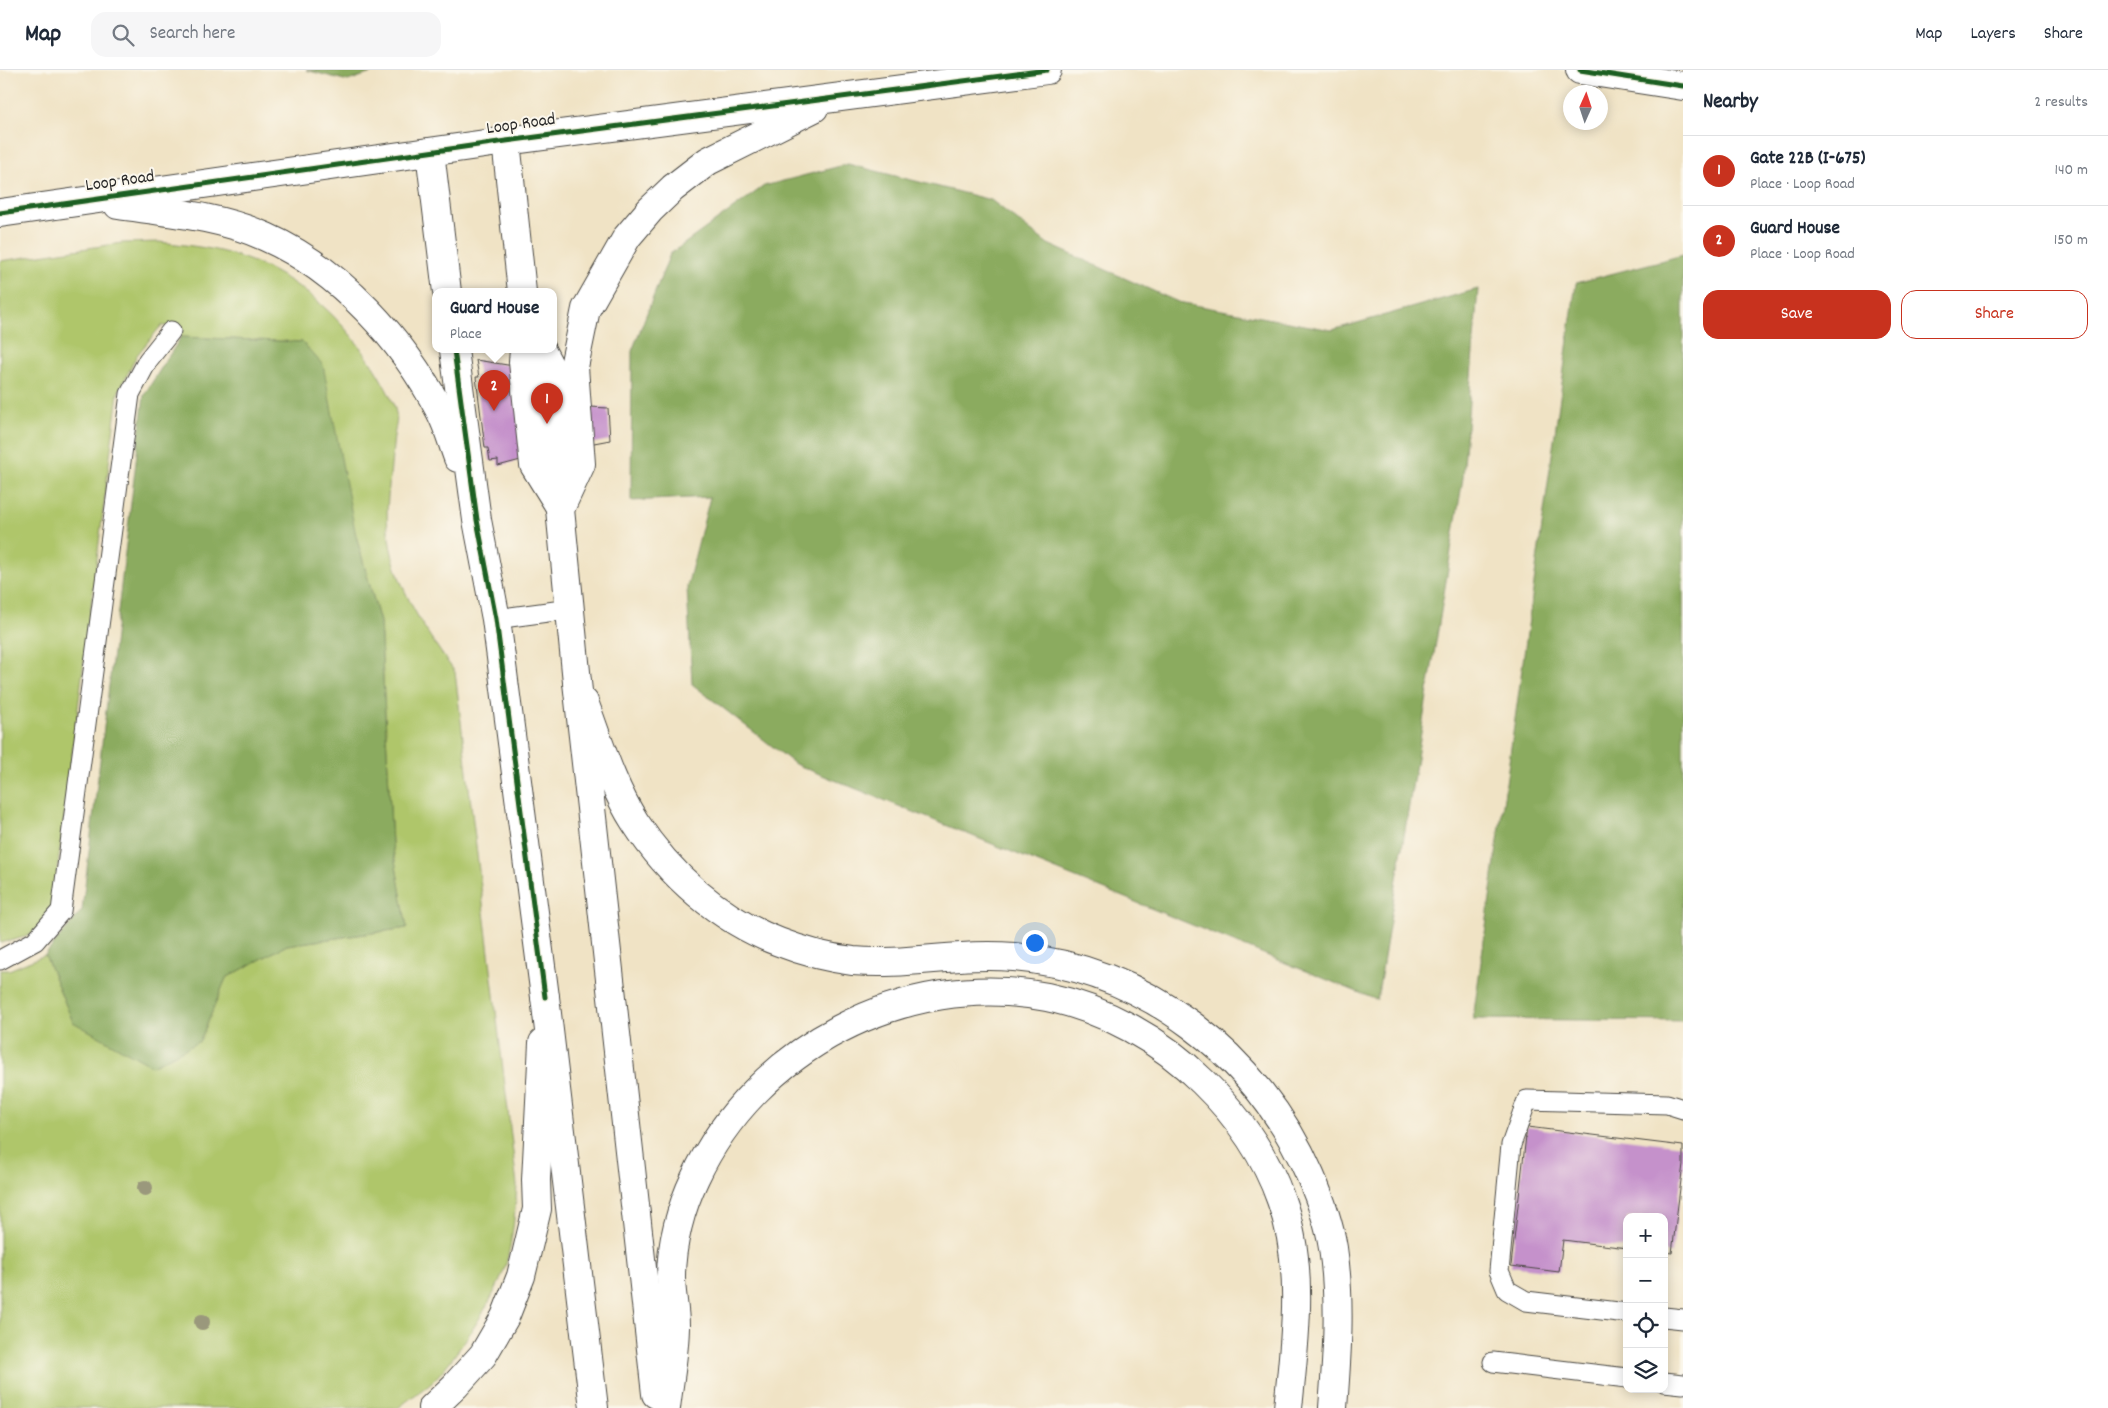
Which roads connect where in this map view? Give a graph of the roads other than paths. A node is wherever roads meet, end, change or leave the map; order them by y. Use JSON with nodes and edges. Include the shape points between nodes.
{"nodes":[{"id":1,"x":1047,"y":70,"type":"edge"},
{"id":2,"x":1580,"y":70,"type":"edge"},
{"id":3,"x":1683,"y":86,"type":"edge"},
{"id":4,"x":838,"y":96,"type":"junction"},
{"id":5,"x":506,"y":141,"type":"junction"},
{"id":6,"x":430,"y":152,"type":"junction"},
{"id":7,"x":89,"y":200,"type":"junction"},
{"id":8,"x":0,"y":213,"type":"edge"},
{"id":9,"x":447,"y":288,"type":"edge"},
{"id":10,"x":522,"y":288,"type":"edge"},
{"id":11,"x":586,"y":309,"type":"junction"},
{"id":12,"x":171,"y":331,"type":"dead end"},
{"id":13,"x":557,"y":344,"type":"edge"},
{"id":14,"x":454,"y":353,"type":"edge"},
{"id":15,"x":524,"y":353,"type":"edge"},
{"id":16,"x":545,"y":358,"type":"edge"},
{"id":17,"x":560,"y":509,"type":"junction"},
{"id":18,"x":477,"y":520,"type":"junction"},
{"id":19,"x":570,"y":610,"type":"junction"},
{"id":20,"x":496,"y":619,"type":"junction"},
{"id":21,"x":577,"y":682,"type":"junction"},
{"id":22,"x":0,"y":960,"type":"edge"},
{"id":23,"x":545,"y":997,"type":"junction"},
{"id":24,"x":1683,"y":1109,"type":"edge"},
{"id":25,"x":1623,"y":1313,"type":"edge"},
{"id":26,"x":1668,"y":1317,"type":"edge"},
{"id":27,"x":1683,"y":1319,"type":"edge"},
{"id":28,"x":1493,"y":1362,"type":"dead end"},
{"id":29,"x":1623,"y":1378,"type":"edge"},
{"id":30,"x":1668,"y":1382,"type":"edge"},
{"id":31,"x":1683,"y":1384,"type":"edge"},
{"id":32,"x":432,"y":1408,"type":"edge"},
{"id":33,"x":594,"y":1408,"type":"edge"},
{"id":34,"x":657,"y":1408,"type":"edge"},
{"id":35,"x":666,"y":1408,"type":"edge"},
{"id":36,"x":1288,"y":1408,"type":"edge"},
{"id":37,"x":1333,"y":1408,"type":"edge"}],
"edges":[{"from":1,"to":4,"type":"main road","name":"Loop Road"},
{"from":2,"to":3,"type":"main road"},
{"from":4,"to":5,"type":"main road","name":"Loop Road"},
{"from":4,"to":11,"type":"main road","via":[[708,161],[673,188],[627,237]]},
{"from":5,"to":6,"type":"main road","name":"Loop Road"},
{"from":5,"to":10,"type":"main road"},
{"from":6,"to":7,"type":"main road","name":"Loop Road"},
{"from":6,"to":9,"type":"main road"},
{"from":7,"to":8,"type":"main road","name":"Loop Road"},
{"from":7,"to":18,"type":"main road","via":[[222,223],[265,237],[329,275],[394,341],[436,405],[464,476]]},
{"from":11,"to":13,"type":"main road"},
{"from":11,"to":17,"type":"main road","via":[[574,367],[581,464]]},
{"from":12,"to":22,"type":"lane","via":[[148,360],[130,394],[61,911],[36,941]]},
{"from":14,"to":18,"type":"main road"},
{"from":15,"to":17,"type":"main road","via":[[534,465]]},
{"from":16,"to":17,"type":"main road","via":[[559,462]]},
{"from":17,"to":19,"type":"main road"},
{"from":18,"to":20,"type":"main road"},
{"from":19,"to":20,"type":"lane"},
{"from":19,"to":21,"type":"main road"},
{"from":20,"to":23,"type":"main road"},
{"from":21,"to":34,"type":"main road"},
{"from":21,"to":37,"type":"main road","via":[[602,753],[634,820],[657,854],[712,906],[746,927],[777,942],[814,954],[854,961],[1012,956],[1052,962],[1128,987],[1164,1005],[1204,1033],[1240,1067],[1272,1106],[1299,1150],[1320,1197],[1333,1246],[1338,1292]]},
{"from":23,"to":32,"type":"main road","via":[[537,1209],[522,1276],[504,1317],[482,1354]]},
{"from":23,"to":33,"type":"main road"},
{"from":24,"to":25,"type":"lane","via":[[1667,1104],[1527,1100],[1511,1145],[1499,1271],[1507,1290],[1526,1301]]},
{"from":26,"to":27,"type":"lane"},
{"from":28,"to":29,"type":"lane"},
{"from":30,"to":31,"type":"lane"},
{"from":35,"to":36,"type":"main road","via":[[675,1326],[671,1275],[676,1238],[694,1180],[729,1121],[781,1066],[836,1029],[908,1002],[979,992],[1046,997],[1110,1018],[1171,1053],[1236,1116],[1271,1175],[1283,1203],[1290,1232],[1296,1288]]}]}
